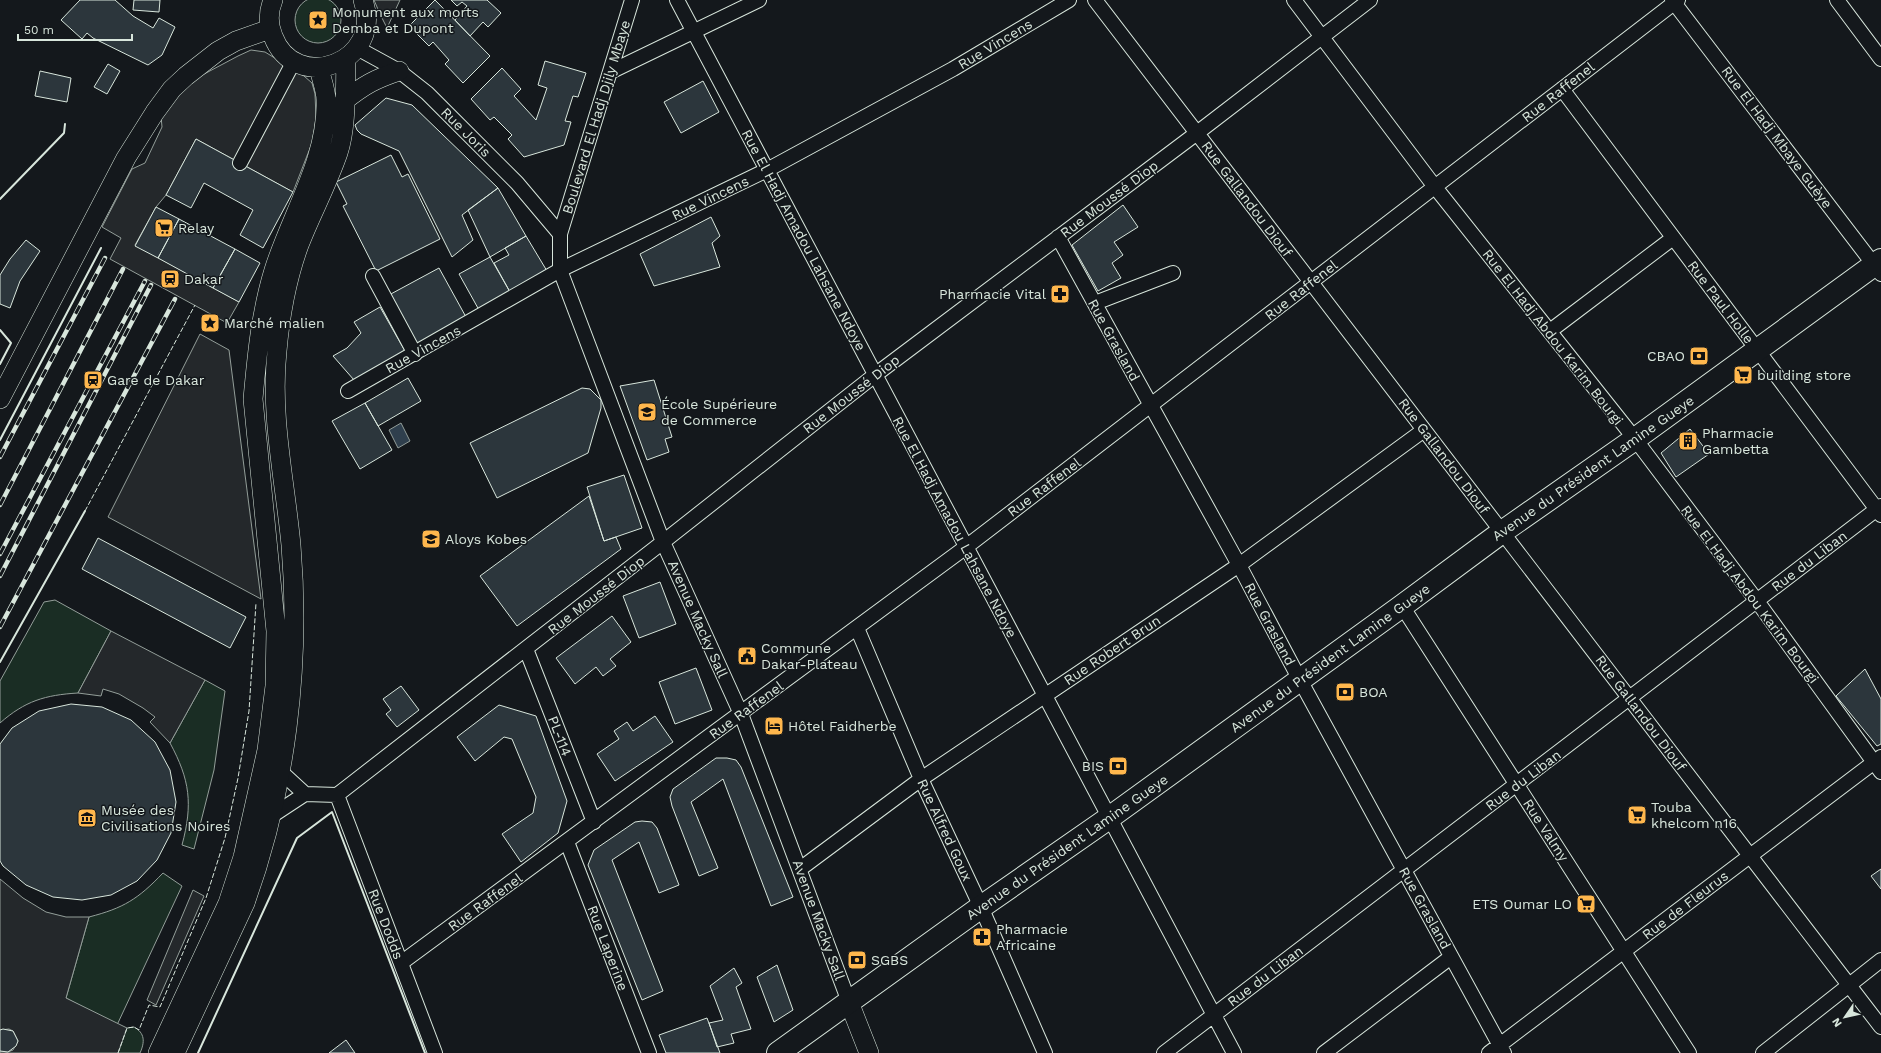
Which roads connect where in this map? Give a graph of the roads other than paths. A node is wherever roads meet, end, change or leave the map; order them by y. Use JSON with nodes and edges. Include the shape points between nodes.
{"nodes":[{"id":1,"x":273,"y":0,"type":"edge"},
{"id":2,"x":363,"y":0,"type":"edge"},
{"id":3,"x":632,"y":0,"type":"edge"},
{"id":4,"x":677,"y":0,"type":"edge"},
{"id":5,"x":759,"y":0,"type":"edge"},
{"id":6,"x":1069,"y":0,"type":"edge"},
{"id":7,"x":1095,"y":0,"type":"edge"},
{"id":8,"x":1294,"y":0,"type":"edge"},
{"id":9,"x":1370,"y":0,"type":"edge"},
{"id":10,"x":1837,"y":0,"type":"edge"},
{"id":11,"x":1675,"y":1,"type":"edge"},
{"id":12,"x":270,"y":30,"type":"junction"},
{"id":13,"x":694,"y":32,"type":"junction"},
{"id":14,"x":1322,"y":37,"type":"junction"},
{"id":15,"x":352,"y":54,"type":"junction"},
{"id":16,"x":1881,"y":59,"type":"edge"},
{"id":17,"x":294,"y":61,"type":"junction"},
{"id":18,"x":319,"y":68,"type":"junction"},
{"id":19,"x":399,"y":71,"type":"junction"},
{"id":20,"x":610,"y":72,"type":"junction"},
{"id":21,"x":1562,"y":89,"type":"junction"},
{"id":22,"x":344,"y":101,"type":"junction"},
{"id":23,"x":1197,"y":133,"type":"junction"},
{"id":24,"x":240,"y":163,"type":"dead end"},
{"id":25,"x":767,"y":170,"type":"junction"},
{"id":26,"x":1435,"y":187,"type":"junction"},
{"id":27,"x":560,"y":234,"type":"junction"},
{"id":28,"x":1058,"y":237,"type":"junction"},
{"id":29,"x":1673,"y":238,"type":"junction"},
{"id":30,"x":1879,"y":267,"type":"edge"},
{"id":31,"x":560,"y":270,"type":"junction"},
{"id":32,"x":1173,"y":273,"type":"dead end"},
{"id":33,"x":373,"y":276,"type":"dead end"},
{"id":34,"x":1311,"y":282,"type":"junction"},
{"id":35,"x":1095,"y":303,"type":"junction"},
{"id":36,"x":1550,"y":331,"type":"junction"},
{"id":37,"x":1757,"y":350,"type":"junction"},
{"id":38,"x":415,"y":354,"type":"junction"},
{"id":39,"x":875,"y":375,"type":"junction"},
{"id":40,"x":348,"y":391,"type":"dead end"},
{"id":41,"x":0,"y":399,"type":"edge"},
{"id":42,"x":1150,"y":406,"type":"junction"},
{"id":43,"x":1424,"y":430,"type":"junction"},
{"id":44,"x":1635,"y":439,"type":"junction"},
{"id":45,"x":1880,"y":510,"type":"edge"},
{"id":46,"x":1502,"y":532,"type":"junction"},
{"id":47,"x":664,"y":542,"type":"junction"},
{"id":48,"x":966,"y":547,"type":"junction"},
{"id":49,"x":1239,"y":564,"type":"junction"},
{"id":50,"x":1757,"y":601,"type":"junction"},
{"id":51,"x":1402,"y":606,"type":"junction"},
{"id":52,"x":857,"y":628,"type":"junction"},
{"id":53,"x":526,"y":649,"type":"junction"},
{"id":54,"x":1300,"y":680,"type":"junction"},
{"id":55,"x":1045,"y":695,"type":"junction"},
{"id":56,"x":1629,"y":698,"type":"junction"},
{"id":57,"x":741,"y":714,"type":"junction"},
{"id":58,"x":1879,"y":764,"type":"edge"},
{"id":59,"x":280,"y":771,"type":"junction"},
{"id":60,"x":921,"y":779,"type":"junction"},
{"id":61,"x":1517,"y":784,"type":"junction"},
{"id":62,"x":305,"y":794,"type":"junction"},
{"id":63,"x":337,"y":795,"type":"junction"},
{"id":64,"x":270,"y":817,"type":"junction"},
{"id":65,"x":1110,"y":818,"type":"junction"},
{"id":66,"x":594,"y":822,"type":"junction"},
{"id":67,"x":567,"y":842,"type":"junction"},
{"id":68,"x":1750,"y":856,"type":"junction"},
{"id":69,"x":800,"y":869,"type":"junction"},
{"id":70,"x":1404,"y":871,"type":"junction"},
{"id":71,"x":981,"y":907,"type":"junction"},
{"id":72,"x":1624,"y":951,"type":"junction"},
{"id":73,"x":1451,"y":957,"type":"junction"},
{"id":74,"x":1881,"y":960,"type":"edge"},
{"id":75,"x":401,"y":963,"type":"junction"},
{"id":76,"x":1849,"y":985,"type":"junction"},
{"id":77,"x":849,"y":1002,"type":"junction"},
{"id":78,"x":1214,"y":1015,"type":"junction"},
{"id":79,"x":1881,"y":1027,"type":"edge"},
{"id":80,"x":1498,"y":1050,"type":"edge"},
{"id":81,"x":158,"y":1053,"type":"edge"},
{"id":82,"x":174,"y":1053,"type":"edge"},
{"id":83,"x":435,"y":1053,"type":"edge"},
{"id":84,"x":649,"y":1053,"type":"edge"},
{"id":85,"x":778,"y":1053,"type":"edge"},
{"id":86,"x":869,"y":1053,"type":"edge"},
{"id":87,"x":1045,"y":1053,"type":"edge"},
{"id":88,"x":1164,"y":1053,"type":"edge"},
{"id":89,"x":1234,"y":1053,"type":"edge"},
{"id":90,"x":1324,"y":1053,"type":"edge"},
{"id":91,"x":1689,"y":1053,"type":"edge"},
{"id":92,"x":1763,"y":1053,"type":"edge"}],
"edges":[{"from":1,"to":12,"type":"street","via":[[269,18]]},
{"from":2,"to":15,"type":"street","via":[[367,24],[362,41]]},
{"from":3,"to":20,"type":"street","name":"Boulevard El Hadj Djily Mbaye"},
{"from":4,"to":13,"type":"street","name":"Rue El Hadj Amadou Lahsane Ndoye"},
{"from":5,"to":13,"type":"street"},
{"from":6,"to":25,"type":"street","name":"Rue Vincens","via":[[953,69]]},
{"from":7,"to":23,"type":"street","name":"Rue Gallandou Diouf"},
{"from":8,"to":14,"type":"street","name":"Rue El Hadj Abdou Karim Bourgi"},
{"from":9,"to":14,"type":"street","name":"Rue Moussé Diop"},
{"from":10,"to":16,"type":"street"},
{"from":11,"to":21,"type":"street","name":"Rue Raffenel"},
{"from":11,"to":30,"type":"street","name":"Rue El Hadj Mbaye Guèye"},
{"from":12,"to":17,"type":"street","via":[[283,53]]},
{"from":12,"to":41,"type":"street","via":[[236,41],[218,51],[172,89],[154,112],[126,158]]},
{"from":13,"to":20,"type":"street"},
{"from":13,"to":25,"type":"street","name":"Rue El Hadj Amadou Lahsane Ndoye"},
{"from":14,"to":23,"type":"street","name":"Rue Moussé Diop"},
{"from":14,"to":26,"type":"street","name":"Rue El Hadj Abdou Karim Bourgi"},
{"from":15,"to":18,"type":"street","via":[[333,65]]},
{"from":15,"to":19,"type":"street","name":"Rue Joris"},
{"from":15,"to":22,"type":"street"},
{"from":17,"to":18,"type":"street"},
{"from":17,"to":24,"type":"street"},
{"from":18,"to":81,"type":"street","via":[[326,99],[320,149],[274,269],[263,312],[253,399],[276,631],[275,686],[267,750],[245,850],[228,903]]},
{"from":19,"to":22,"type":"street","via":[[365,84]]},
{"from":19,"to":27,"type":"street","name":"Rue Joris","via":[[427,93],[517,183]]},
{"from":20,"to":27,"type":"street","name":"Boulevard El Hadj Djily Mbaye"},
{"from":21,"to":26,"type":"street","name":"Rue Raffenel"},
{"from":21,"to":29,"type":"street","name":"Rue Paul Holle"},
{"from":22,"to":59,"type":"street","via":[[343,130],[338,152],[299,246],[283,307],[276,351],[277,427],[291,546],[294,606],[294,664],[289,719]]},
{"from":23,"to":28,"type":"street","name":"Rue Moussé Diop"},
{"from":23,"to":34,"type":"street","name":"Rue Gallandou Diouf"},
{"from":25,"to":31,"type":"street","name":"Rue Vincens"},
{"from":25,"to":39,"type":"street","name":"Rue El Hadj Amadou Lahsane Ndoye"},
{"from":26,"to":34,"type":"street","name":"Rue Raffenel"},
{"from":26,"to":36,"type":"street","name":"Rue El Hadj Abdou Karim Bourgi"},
{"from":27,"to":31,"type":"street","name":"Avenue Macky Sall"},
{"from":28,"to":35,"type":"street","name":"Rue Grasland"},
{"from":28,"to":39,"type":"street","name":"Rue Moussé Diop"},
{"from":29,"to":36,"type":"street"},
{"from":29,"to":37,"type":"street","name":"Rue Paul Holle"},
{"from":30,"to":37,"type":"main road","name":"Avenue du Président Lamine Gueye"},
{"from":31,"to":38,"type":"street","name":"Rue Vincens"},
{"from":31,"to":47,"type":"street","name":"Avenue Macky Sall"},
{"from":32,"to":35,"type":"street"},
{"from":33,"to":38,"type":"street"},
{"from":34,"to":42,"type":"street","name":"Rue Raffenel"},
{"from":34,"to":43,"type":"street","name":"Rue Gallandou Diouf"},
{"from":35,"to":42,"type":"street","name":"Rue Grasland"},
{"from":36,"to":44,"type":"street","name":"Rue El Hadj Abdou Karim Bourgi"},
{"from":37,"to":44,"type":"main road","name":"Avenue du Président Lamine Gueye"},
{"from":37,"to":45,"type":"street","name":"Rue Paul Holle"},
{"from":38,"to":40,"type":"street","name":"Rue Vincens"},
{"from":39,"to":47,"type":"street","name":"Rue Moussé Diop"},
{"from":39,"to":48,"type":"street","name":"Rue El Hadj Amadou Lahsane Ndoye"},
{"from":42,"to":48,"type":"street","name":"Rue Raffenel"},
{"from":42,"to":49,"type":"street","name":"Rue Grasland"},
{"from":43,"to":46,"type":"street","name":"Rue Gallandou Diouf"},
{"from":43,"to":49,"type":"street","name":"Rue Robert Brun"},
{"from":44,"to":46,"type":"main road","name":"Avenue du Président Lamine Gueye"},
{"from":44,"to":50,"type":"street","name":"Rue El Hadj Abdou Karim Bourgi"},
{"from":45,"to":50,"type":"street","name":"Rue du Liban"},
{"from":46,"to":51,"type":"main road","name":"Avenue du Président Lamine Gueye"},
{"from":46,"to":56,"type":"street","name":"Rue Gallandou Diouf"},
{"from":47,"to":53,"type":"street","name":"Rue Moussé Diop"},
{"from":47,"to":57,"type":"street","name":"Avenue Macky Sall"},
{"from":48,"to":52,"type":"street","name":"Rue Raffenel"},
{"from":48,"to":55,"type":"street","name":"Rue El Hadj Amadou Lahsane Ndoye"},
{"from":49,"to":54,"type":"street","name":"Rue Grasland"},
{"from":49,"to":55,"type":"street","name":"Rue Robert Brun"},
{"from":50,"to":56,"type":"street","name":"Rue du Liban"},
{"from":50,"to":58,"type":"street","name":"Rue El Hadj Abdou Karim Bourgi"},
{"from":51,"to":54,"type":"main road","name":"Avenue du Président Lamine Gueye"},
{"from":51,"to":61,"type":"street","name":"Rue Valmy"},
{"from":52,"to":57,"type":"street","name":"Rue Raffenel"},
{"from":52,"to":60,"type":"street","name":"Rue Alfred Goux"},
{"from":53,"to":63,"type":"street","name":"Rue Moussé Diop"},
{"from":53,"to":66,"type":"street","name":"PL-114"},
{"from":54,"to":65,"type":"main road","name":"Avenue du Président Lamine Gueye"},
{"from":54,"to":70,"type":"street","name":"Rue Grasland"},
{"from":55,"to":60,"type":"street","name":"Rue Robert Brun"},
{"from":55,"to":65,"type":"street","name":"Rue El Hadj Amadou Lahsane Ndoye"},
{"from":56,"to":61,"type":"street","name":"Rue du Liban"},
{"from":56,"to":68,"type":"street","name":"Rue Gallandou Diouf"},
{"from":57,"to":66,"type":"street","name":"Rue Raffenel"},
{"from":57,"to":69,"type":"street","name":"Avenue Macky Sall"},
{"from":58,"to":68,"type":"street","name":"Rue de Fleurus"},
{"from":59,"to":62,"type":"street"},
{"from":59,"to":64,"type":"street"},
{"from":60,"to":69,"type":"street","name":"Rue Robert Brun"},
{"from":60,"to":71,"type":"street","name":"Rue Alfred Goux"},
{"from":61,"to":70,"type":"street","name":"Rue du Liban"},
{"from":61,"to":72,"type":"street","name":"Rue Valmy"},
{"from":62,"to":63,"type":"street"},
{"from":62,"to":64,"type":"street"},
{"from":63,"to":75,"type":"street","name":"Rue Dodds"},
{"from":64,"to":82,"type":"street","via":[[245,903]]},
{"from":65,"to":71,"type":"main road","name":"Avenue du Président Lamine Gueye"},
{"from":65,"to":78,"type":"street","name":"Rue El Hadj Amadou Lahsane Ndoye"},
{"from":66,"to":67,"type":"street","name":"Rue Raffenel"},
{"from":67,"to":75,"type":"street","name":"Rue Raffenel"},
{"from":67,"to":84,"type":"street","name":"Rue Laperine"},
{"from":68,"to":72,"type":"street","name":"Rue de Fleurus"},
{"from":68,"to":76,"type":"street","name":"Rue Gallandou Diouf"},
{"from":69,"to":77,"type":"street","name":"Avenue Macky Sall"},
{"from":70,"to":73,"type":"street","name":"Rue Grasland"},
{"from":70,"to":78,"type":"street","name":"Rue du Liban"},
{"from":71,"to":77,"type":"main road","name":"Avenue du Président Lamine Gueye"},
{"from":71,"to":87,"type":"street","name":"Rue Alfred Goux"},
{"from":72,"to":80,"type":"street","name":"Rue de Fleurus"},
{"from":72,"to":91,"type":"street","name":"Rue Valmy"},
{"from":73,"to":80,"type":"street","name":"Rue Grasland"},
{"from":73,"to":90,"type":"street"},
{"from":74,"to":76,"type":"street"},
{"from":75,"to":83,"type":"street","name":"Rue Dodds"},
{"from":76,"to":79,"type":"street","name":"Rue Gallandou Diouf"},
{"from":76,"to":92,"type":"street"},
{"from":77,"to":85,"type":"main road","name":"Avenue du Président Lamine Gueye"},
{"from":77,"to":86,"type":"street"},
{"from":78,"to":88,"type":"street","name":"Rue du Liban"},
{"from":78,"to":89,"type":"street","name":"Rue El Hadj Amadou Lahsane Ndoye"}]}
